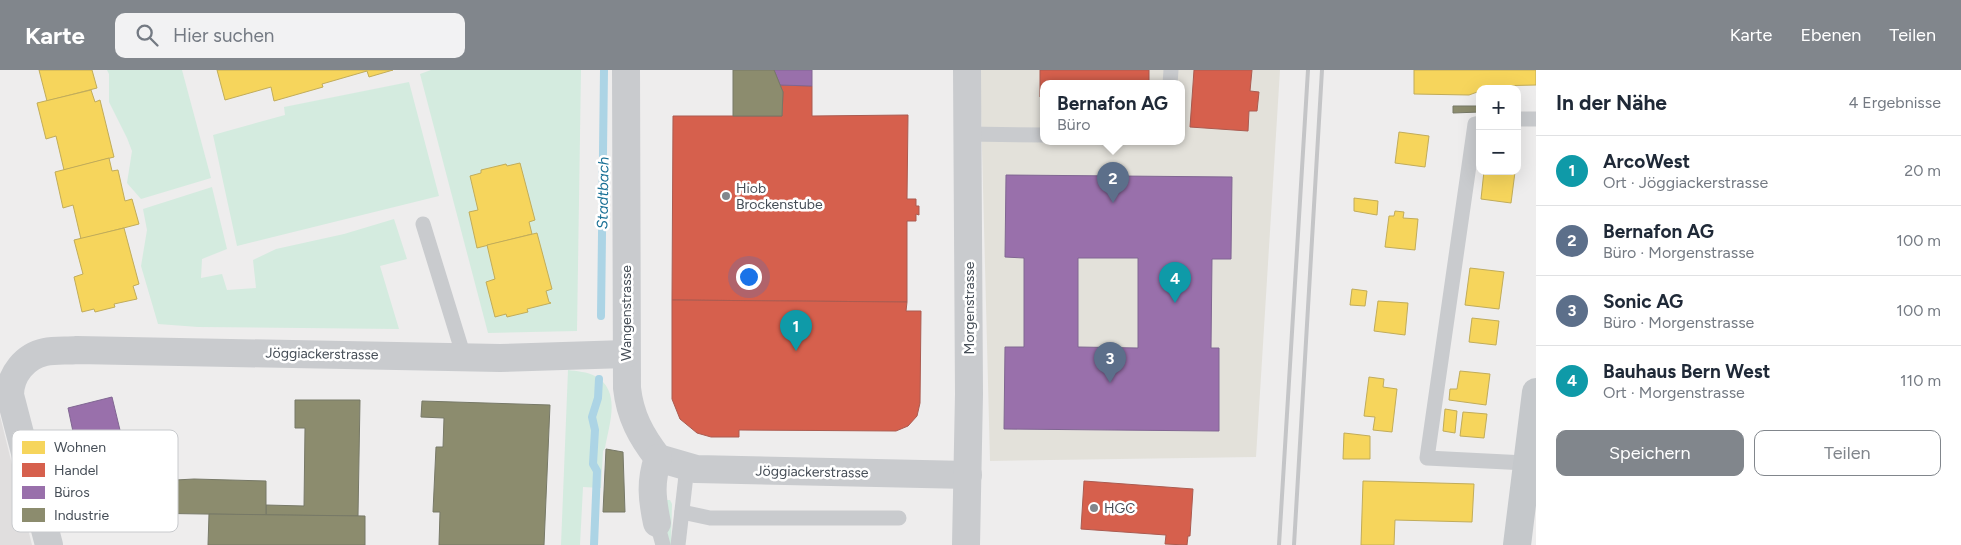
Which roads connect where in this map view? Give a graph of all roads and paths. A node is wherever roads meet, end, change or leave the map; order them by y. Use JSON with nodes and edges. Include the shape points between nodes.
{"nodes":[{"id":1,"x":626,"y":70,"type":"edge"},
{"id":2,"x":967,"y":70,"type":"edge"},
{"id":3,"x":1536,"y":118,"type":"edge"},
{"id":4,"x":1521,"y":119,"type":"edge"},
{"id":5,"x":1476,"y":124,"type":"edge"},
{"id":6,"x":968,"y":134,"type":"junction"},
{"id":7,"x":1040,"y":135,"type":"edge"},
{"id":8,"x":423,"y":224,"type":"dead end"},
{"id":9,"x":626,"y":354,"type":"junction"},
{"id":10,"x":464,"y":357,"type":"junction"},
{"id":11,"x":1536,"y":392,"type":"edge"},
{"id":12,"x":19,"y":430,"type":"edge"},
{"id":13,"x":658,"y":458,"type":"junction"},
{"id":14,"x":1527,"y":464,"type":"junction"},
{"id":15,"x":687,"y":467,"type":"junction"},
{"id":16,"x":968,"y":475,"type":"junction"},
{"id":17,"x":682,"y":512,"type":"junction"},
{"id":18,"x":899,"y":518,"type":"dead end"},
{"id":19,"x":46,"y":532,"type":"edge"},
{"id":20,"x":660,"y":534,"type":"edge"},
{"id":21,"x":49,"y":545,"type":"edge"},
{"id":22,"x":678,"y":545,"type":"edge"},
{"id":23,"x":966,"y":545,"type":"edge"},
{"id":24,"x":1517,"y":545,"type":"edge"}],
"edges":[{"from":1,"to":9,"type":"street","name":"Wangenstrasse"},
{"from":2,"to":6,"type":"street","name":"Morgenstrasse"},
{"from":3,"to":4,"type":"lane"},
{"from":5,"to":14,"type":"lane","via":[[1428,458]]},
{"from":6,"to":7,"type":"lane"},
{"from":6,"to":16,"type":"street","name":"Morgenstrasse"},
{"from":8,"to":10,"type":"lane"},
{"from":9,"to":10,"type":"street","name":"Jöggiackerstrasse"},
{"from":9,"to":13,"type":"street","name":"Wangenstrasse","via":[[628,399],[634,420],[644,441]]},
{"from":10,"to":12,"type":"street","name":"Jöggiackerstrasse","via":[[43,352],[22,365],[12,380],[10,395]]},
{"from":11,"to":14,"type":"main road"},
{"from":13,"to":15,"type":"street","name":"Jöggiackerstrasse"},
{"from":13,"to":20,"type":"street","via":[[651,487]]},
{"from":14,"to":24,"type":"main road"},
{"from":15,"to":16,"type":"street","name":"Jöggiackerstrasse"},
{"from":15,"to":17,"type":"lane"},
{"from":16,"to":23,"type":"street","name":"Morgenstrasse"},
{"from":17,"to":18,"type":"lane","via":[[710,518]]},
{"from":17,"to":22,"type":"lane"},
{"from":19,"to":21,"type":"street","name":"Jöggiackerstrasse"}]}
